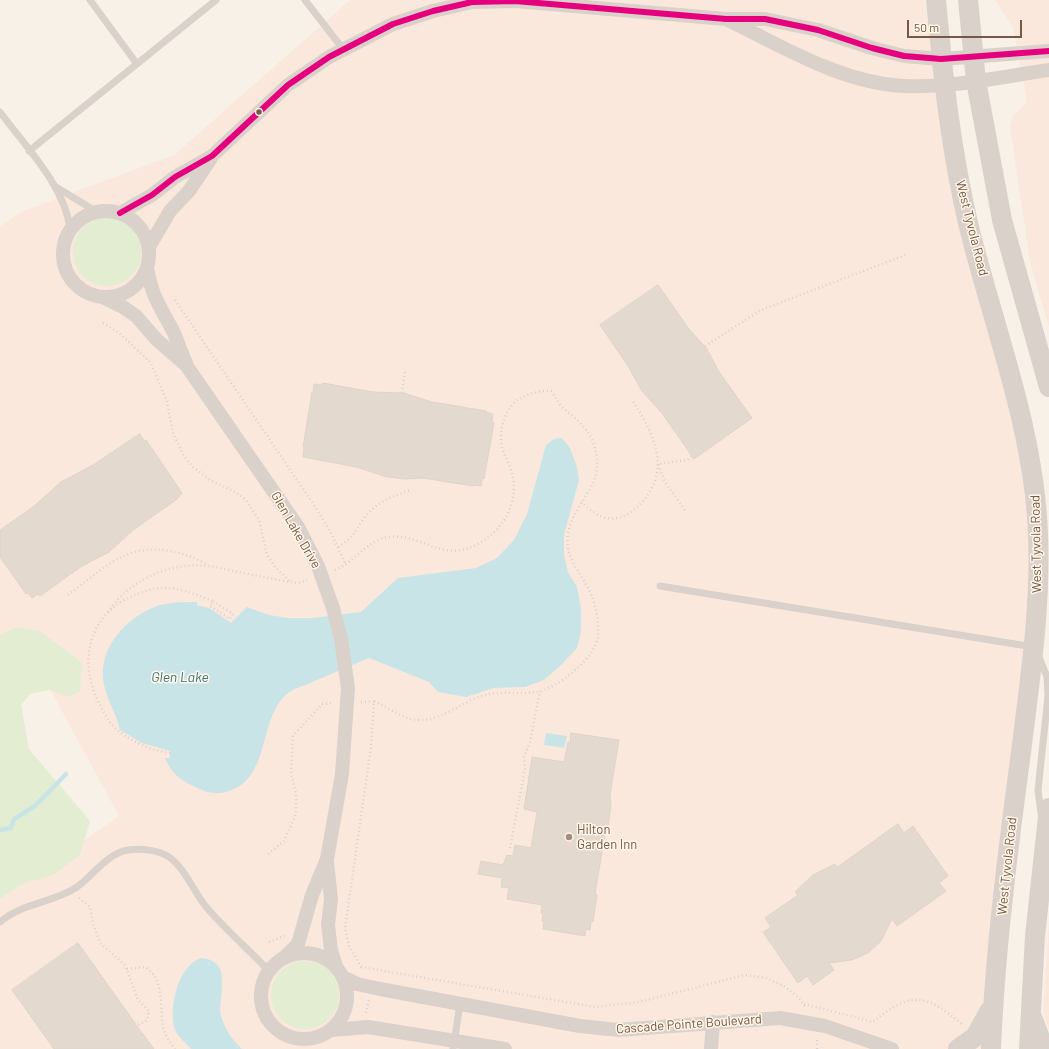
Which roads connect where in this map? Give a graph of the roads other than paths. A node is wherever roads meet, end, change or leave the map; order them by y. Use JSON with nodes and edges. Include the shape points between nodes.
{"nodes":[{"id":1,"x":90,"y":0,"type":"edge"},
{"id":2,"x":216,"y":0,"type":"edge"},
{"id":3,"x":305,"y":0,"type":"edge"},
{"id":4,"x":936,"y":0,"type":"edge"},
{"id":5,"x":968,"y":0,"type":"edge"},
{"id":6,"x":726,"y":19,"type":"junction"},
{"id":7,"x":343,"y":49,"type":"junction"},
{"id":8,"x":1049,"y":51,"type":"edge"},
{"id":9,"x":973,"y":56,"type":"junction"},
{"id":10,"x":941,"y":60,"type":"junction"},
{"id":11,"x":137,"y":64,"type":"junction"},
{"id":12,"x":1049,"y":70,"type":"edge"},
{"id":13,"x":976,"y":81,"type":"junction"},
{"id":14,"x":944,"y":85,"type":"junction"},
{"id":15,"x":0,"y":112,"type":"edge"},
{"id":16,"x":30,"y":152,"type":"junction"},
{"id":17,"x":212,"y":156,"type":"junction"},
{"id":18,"x":56,"y":187,"type":"junction"},
{"id":19,"x":96,"y":212,"type":"junction"},
{"id":20,"x":120,"y":213,"type":"junction"},
{"id":21,"x":70,"y":229,"type":"junction"},
{"id":22,"x":148,"y":247,"type":"junction"},
{"id":23,"x":147,"y":268,"type":"junction"},
{"id":24,"x":102,"y":297,"type":"junction"},
{"id":25,"x":186,"y":365,"type":"junction"},
{"id":26,"x":1049,"y":387,"type":"edge"},
{"id":27,"x":1034,"y":485,"type":"junction"},
{"id":28,"x":1049,"y":518,"type":"edge"},
{"id":29,"x":660,"y":586,"type":"dead end"},
{"id":30,"x":1034,"y":647,"type":"junction"},
{"id":31,"x":1049,"y":808,"type":"edge"},
{"id":32,"x":1046,"y":841,"type":"junction"},
{"id":33,"x":327,"y":859,"type":"junction"},
{"id":34,"x":0,"y":922,"type":"edge"},
{"id":35,"x":285,"y":957,"type":"junction"},
{"id":36,"x":269,"y":971,"type":"junction"},
{"id":37,"x":339,"y":972,"type":"junction"},
{"id":38,"x":994,"y":1002,"type":"junction"},
{"id":39,"x":460,"y":1004,"type":"junction"},
{"id":40,"x":1031,"y":1015,"type":"junction"},
{"id":41,"x":713,"y":1022,"type":"junction"},
{"id":42,"x":332,"y":1030,"type":"junction"},
{"id":43,"x":454,"y":1045,"type":"edge"},
{"id":44,"x":505,"y":1049,"type":"edge"},
{"id":45,"x":710,"y":1049,"type":"edge"},
{"id":46,"x":892,"y":1049,"type":"edge"},
{"id":47,"x":958,"y":1049,"type":"edge"},
{"id":48,"x":991,"y":1049,"type":"edge"},
{"id":49,"x":1029,"y":1049,"type":"edge"},
{"id":50,"x":1049,"y":1049,"type":"edge"}],
"edges":[{"from":1,"to":11,"type":"lane"},
{"from":2,"to":11,"type":"lane"},
{"from":3,"to":7,"type":"lane"},
{"from":4,"to":10,"type":"main road","name":"West Tyvola Road"},
{"from":5,"to":9,"type":"main road"},
{"from":6,"to":7,"type":"street","via":[[516,0],[472,2],[393,24]]},
{"from":6,"to":10,"type":"street","via":[[765,18],[786,22],[904,56]]},
{"from":6,"to":14,"type":"street","via":[[822,65],[858,78],[904,86]]},
{"from":7,"to":17,"type":"street","via":[[288,85]]},
{"from":8,"to":9,"type":"street"},
{"from":9,"to":10,"type":"street"},
{"from":9,"to":13,"type":"main road"},
{"from":10,"to":14,"type":"main road","name":"West Tyvola Road"},
{"from":11,"to":16,"type":"lane"},
{"from":12,"to":13,"type":"street"},
{"from":13,"to":14,"type":"street"},
{"from":13,"to":26,"type":"main road","via":[[1002,220]]},
{"from":14,"to":27,"type":"main road","name":"West Tyvola Road","via":[[969,227],[1026,436]]},
{"from":15,"to":16,"type":"lane"},
{"from":16,"to":18,"type":"lane"},
{"from":17,"to":20,"type":"street","via":[[174,177],[152,195]]},
{"from":17,"to":22,"type":"street","via":[[189,191],[170,211]]},
{"from":18,"to":19,"type":"lane"},
{"from":18,"to":21,"type":"lane","via":[[69,217]]},
{"from":19,"to":20,"type":"street","via":[[107,210]]},
{"from":19,"to":21,"type":"street","via":[[81,218]]},
{"from":20,"to":22,"type":"street","via":[[132,219],[142,229]]},
{"from":21,"to":24,"type":"street","via":[[64,243],[62,258],[66,272],[75,285],[87,293]]},
{"from":22,"to":23,"type":"street","via":[[150,254]]},
{"from":23,"to":24,"type":"street","via":[[141,280],[131,290],[117,296]]},
{"from":23,"to":25,"type":"street","name":"Glen Lake Drive","via":[[150,287],[159,309],[173,331]]},
{"from":24,"to":25,"type":"street","name":"Glen Lake Drive","via":[[136,316],[157,340]]},
{"from":25,"to":33,"type":"street","name":"Glen Lake Drive","via":[[298,527],[322,576],[333,608],[341,639],[348,688],[342,774]]},
{"from":27,"to":28,"type":"main road"},
{"from":27,"to":30,"type":"main road","name":"West Tyvola Road","via":[[1039,579]]},
{"from":29,"to":30,"type":"lane"},
{"from":30,"to":32,"type":"lane","via":[[1046,677],[1048,696],[1038,790]]},
{"from":30,"to":38,"type":"main road","name":"West Tyvola Road","via":[[1010,836]]},
{"from":31,"to":32,"type":"main road"},
{"from":32,"to":40,"type":"main road","via":[[1034,936]]},
{"from":33,"to":35,"type":"street","name":"Glen Lake Drive","via":[[312,895],[307,920],[298,944]]},
{"from":33,"to":37,"type":"street","name":"Glen Lake Drive","via":[[331,899],[328,925],[331,950]]},
{"from":34,"to":36,"type":"lane","via":[[10,914],[56,898],[115,855],[127,850],[150,850],[170,858],[178,866],[208,909]]},
{"from":35,"to":36,"type":"street"},
{"from":35,"to":37,"type":"street","via":[[298,953],[312,954],[325,958]]},
{"from":36,"to":42,"type":"street","via":[[261,988],[261,1004],[266,1018],[276,1029],[289,1037],[304,1040],[319,1037]]},
{"from":37,"to":39,"type":"street","name":"Cascade Pointe Boulevard","via":[[357,984]]},
{"from":37,"to":42,"type":"street","via":[[347,990],[347,1004],[342,1018]]},
{"from":38,"to":47,"type":"main road","via":[[975,1037]]},
{"from":38,"to":48,"type":"main road","name":"West Tyvola Road"},
{"from":39,"to":41,"type":"street","name":"Cascade Pointe Boulevard","via":[[580,1026],[618,1030]]},
{"from":39,"to":43,"type":"lane"},
{"from":40,"to":49,"type":"main road"},
{"from":40,"to":50,"type":"main road","via":[[1040,1038]]},
{"from":41,"to":45,"type":"street"},
{"from":41,"to":46,"type":"street","name":"Cascade Pointe Boulevard","via":[[780,1018],[839,1031]]},
{"from":42,"to":43,"type":"street","via":[[368,1027]]},
{"from":43,"to":44,"type":"street"}]}
